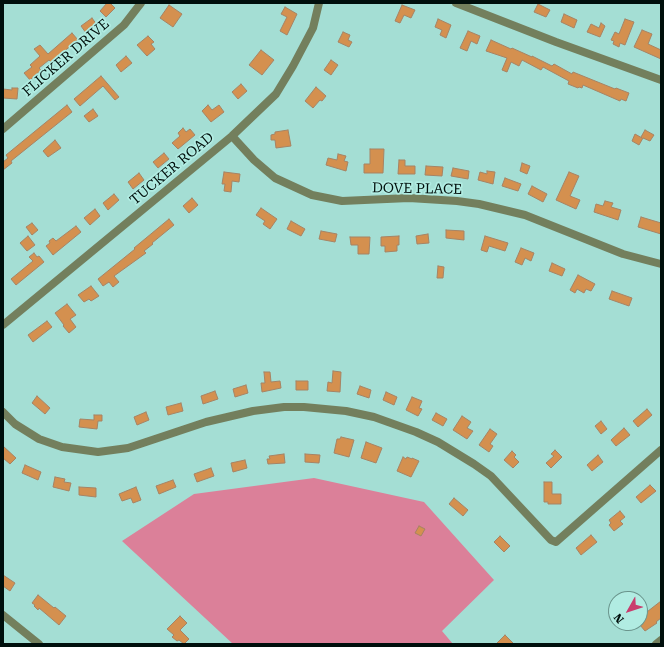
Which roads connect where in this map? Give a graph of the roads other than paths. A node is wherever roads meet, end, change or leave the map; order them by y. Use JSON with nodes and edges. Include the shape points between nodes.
{"nodes":[{"id":1,"x":142,"y":3,"type":"edge"},
{"id":2,"x":319,"y":3,"type":"edge"},
{"id":3,"x":456,"y":3,"type":"edge"},
{"id":4,"x":661,"y":80,"type":"edge"},
{"id":5,"x":3,"y":129,"type":"edge"},
{"id":6,"x":232,"y":136,"type":"junction"},
{"id":7,"x":661,"y":264,"type":"edge"},
{"id":8,"x":3,"y":325,"type":"edge"},
{"id":9,"x":3,"y":412,"type":"edge"},
{"id":10,"x":661,"y":450,"type":"edge"},
{"id":11,"x":3,"y":615,"type":"edge"},
{"id":12,"x":661,"y":640,"type":"edge"},
{"id":13,"x":39,"y":644,"type":"edge"},
{"id":14,"x":656,"y":644,"type":"edge"}],
"edges":[{"from":1,"to":5,"type":"street","name":"FLICKER DRIVE","via":[[124,25]]},
{"from":2,"to":6,"type":"street","name":"TUCKER ROAD","via":[[312,28],[276,94]]},
{"from":3,"to":4,"type":"street"},
{"from":6,"to":7,"type":"street","name":"DOVE PLACE","via":[[275,178],[312,195],[342,201],[409,198],[479,204],[525,215],[623,254]]},
{"from":6,"to":8,"type":"street","name":"TUCKER ROAD"},
{"from":9,"to":10,"type":"street","via":[[15,424],[39,439],[62,447],[98,452],[128,448],[206,422],[258,410],[304,407],[374,417],[421,434],[474,464],[491,476],[551,540],[556,542]]},
{"from":11,"to":13,"type":"street"},
{"from":12,"to":14,"type":"street"}]}
